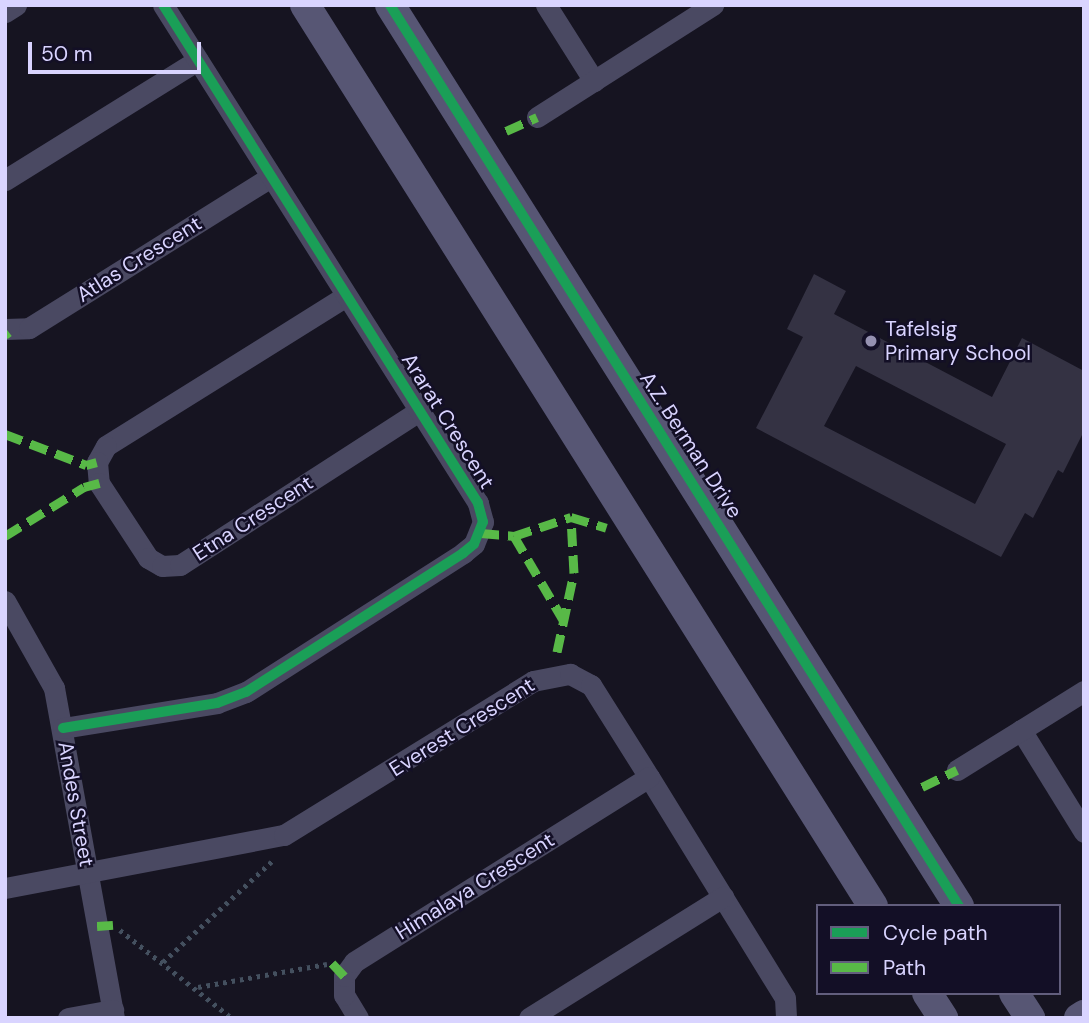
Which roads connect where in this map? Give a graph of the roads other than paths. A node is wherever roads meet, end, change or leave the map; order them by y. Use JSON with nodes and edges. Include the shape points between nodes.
{"nodes":[{"id":1,"x":16,"y":5,"type":"edge"},
{"id":2,"x":163,"y":5,"type":"edge"},
{"id":3,"x":305,"y":5,"type":"edge"},
{"id":4,"x":390,"y":5,"type":"edge"},
{"id":5,"x":546,"y":5,"type":"edge"},
{"id":6,"x":713,"y":5,"type":"edge"},
{"id":7,"x":5,"y":12,"type":"edge"},
{"id":8,"x":198,"y":60,"type":"junction"},
{"id":9,"x":594,"y":81,"type":"junction"},
{"id":10,"x":537,"y":117,"type":"dead end"},
{"id":11,"x":271,"y":177,"type":"junction"},
{"id":12,"x":5,"y":180,"type":"edge"},
{"id":13,"x":346,"y":296,"type":"junction"},
{"id":14,"x":5,"y":329,"type":"edge"},
{"id":15,"x":419,"y":411,"type":"junction"},
{"id":16,"x":6,"y":603,"type":"edge"},
{"id":17,"x":1084,"y":691,"type":"edge"},
{"id":18,"x":63,"y":728,"type":"junction"},
{"id":19,"x":1021,"y":730,"type":"junction"},
{"id":20,"x":957,"y":770,"type":"dead end"},
{"id":21,"x":649,"y":777,"type":"junction"},
{"id":22,"x":1084,"y":832,"type":"edge"},
{"id":23,"x":88,"y":874,"type":"junction"},
{"id":24,"x":5,"y":888,"type":"edge"},
{"id":25,"x":723,"y":897,"type":"junction"},
{"id":26,"x":872,"y":904,"type":"edge"},
{"id":27,"x":958,"y":904,"type":"edge"},
{"id":28,"x":928,"y":995,"type":"edge"},
{"id":29,"x":1015,"y":995,"type":"edge"},
{"id":30,"x":113,"y":1014,"type":"edge"},
{"id":31,"x":1084,"y":1015,"type":"edge"},
{"id":32,"x":68,"y":1018,"type":"edge"},
{"id":33,"x":358,"y":1018,"type":"edge"},
{"id":34,"x":529,"y":1018,"type":"edge"},
{"id":35,"x":786,"y":1018,"type":"edge"},
{"id":36,"x":943,"y":1018,"type":"edge"},
{"id":37,"x":1030,"y":1018,"type":"edge"},
{"id":38,"x":1079,"y":1018,"type":"edge"}],
"edges":[{"from":1,"to":7,"type":"street"},
{"from":2,"to":8,"type":"street","name":"Ararat Crescent"},
{"from":3,"to":26,"type":"street"},
{"from":4,"to":27,"type":"street","name":"A.Z. Berman Drive"},
{"from":5,"to":9,"type":"street"},
{"from":6,"to":9,"type":"street"},
{"from":8,"to":11,"type":"street","name":"Ararat Crescent"},
{"from":8,"to":12,"type":"street"},
{"from":9,"to":10,"type":"street"},
{"from":11,"to":13,"type":"street","name":"Ararat Crescent"},
{"from":11,"to":14,"type":"street","name":"Atlas Crescent","via":[[30,328]]},
{"from":13,"to":15,"type":"street","name":"Ararat Crescent"},
{"from":13,"to":15,"type":"street","name":"Etna Crescent","via":[[106,446],[97,462],[99,483],[148,558],[162,566],[180,565]]},
{"from":15,"to":18,"type":"street","name":"Ararat Crescent","via":[[481,511],[481,533],[474,544],[246,692],[217,703]]},
{"from":16,"to":18,"type":"street","name":"Andes Street","via":[[44,666]]},
{"from":17,"to":19,"type":"street"},
{"from":18,"to":23,"type":"street","name":"Andes Street"},
{"from":19,"to":20,"type":"street"},
{"from":19,"to":22,"type":"street"},
{"from":21,"to":23,"type":"street","name":"Everest Crescent","via":[[592,685],[570,674],[550,675],[533,681],[284,835]]},
{"from":21,"to":25,"type":"street","name":"Everest Crescent"},
{"from":21,"to":33,"type":"street","name":"Himalaya Crescent","via":[[354,962],[344,976],[344,995]]},
{"from":23,"to":24,"type":"street","name":"Everest Crescent"},
{"from":23,"to":30,"type":"street","name":"Andes Street"},
{"from":25,"to":34,"type":"street"},
{"from":25,"to":35,"type":"street","name":"Everest Crescent","via":[[785,998]]},
{"from":28,"to":36,"type":"street"},
{"from":29,"to":37,"type":"street"},
{"from":30,"to":32,"type":"street"},
{"from":31,"to":38,"type":"street"}]}
